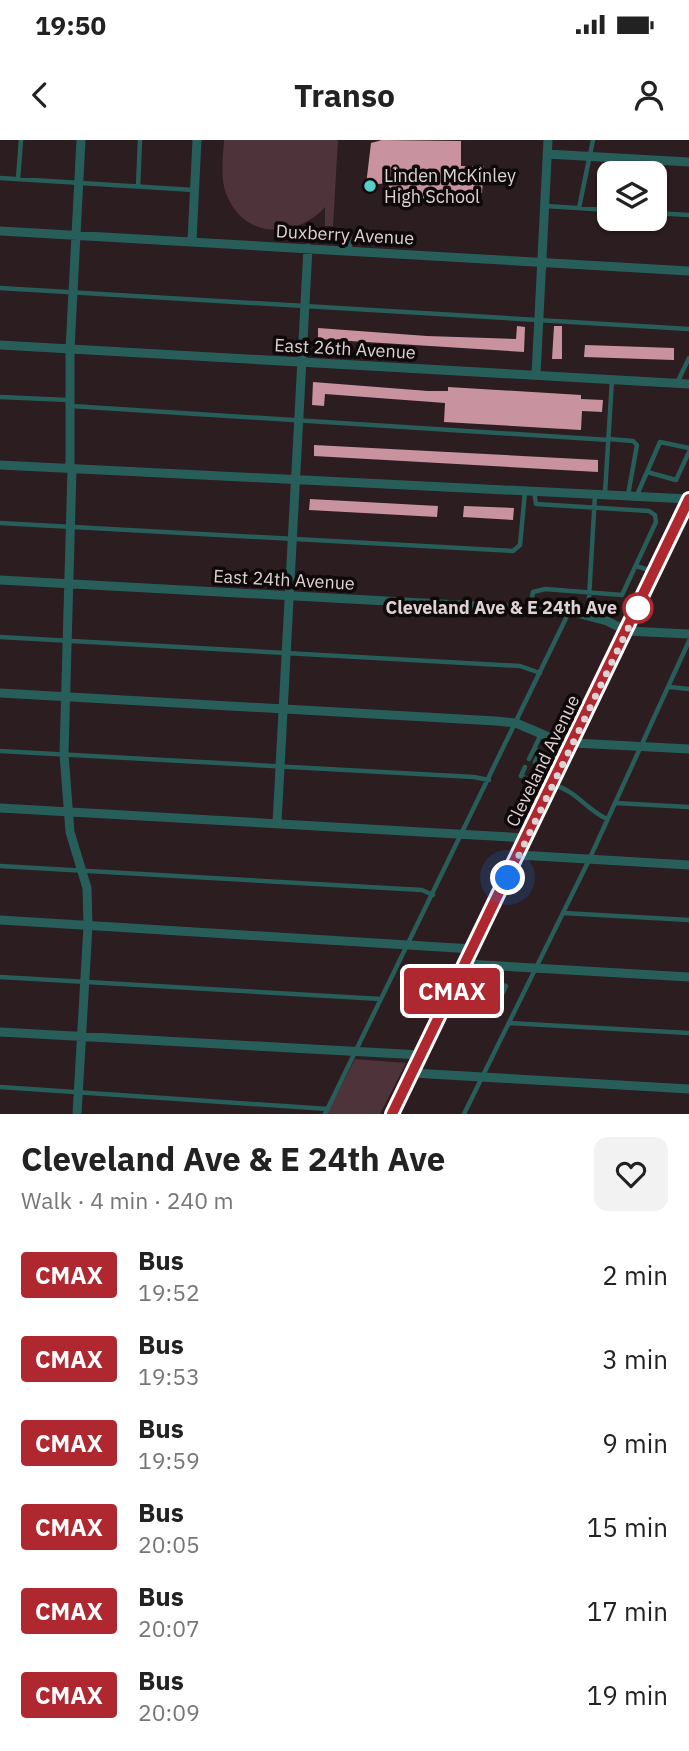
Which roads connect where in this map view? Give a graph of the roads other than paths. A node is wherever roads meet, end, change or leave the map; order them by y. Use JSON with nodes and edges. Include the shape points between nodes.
{"nodes":[{"id":1,"x":21,"y":140,"type":"edge"},
{"id":2,"x":81,"y":140,"type":"edge"},
{"id":3,"x":140,"y":140,"type":"edge"},
{"id":4,"x":197,"y":140,"type":"edge"},
{"id":5,"x":548,"y":140,"type":"edge"},
{"id":6,"x":593,"y":140,"type":"edge"},
{"id":7,"x":547,"y":154,"type":"junction"},
{"id":8,"x":590,"y":156,"type":"junction"},
{"id":9,"x":689,"y":162,"type":"edge"},
{"id":10,"x":0,"y":178,"type":"edge"},
{"id":11,"x":18,"y":179,"type":"junction"},
{"id":12,"x":79,"y":183,"type":"junction"},
{"id":13,"x":138,"y":187,"type":"junction"},
{"id":14,"x":194,"y":190,"type":"junction"},
{"id":15,"x":545,"y":206,"type":"junction"},
{"id":16,"x":579,"y":208,"type":"junction"},
{"id":17,"x":597,"y":209,"type":"edge"},
{"id":18,"x":667,"y":214,"type":"edge"},
{"id":19,"x":689,"y":215,"type":"edge"},
{"id":20,"x":0,"y":231,"type":"edge"},
{"id":21,"x":76,"y":236,"type":"junction"},
{"id":22,"x":350,"y":236,"type":"dead end"},
{"id":23,"x":192,"y":241,"type":"junction"},
{"id":24,"x":308,"y":248,"type":"junction"},
{"id":25,"x":350,"y":251,"type":"junction"},
{"id":26,"x":542,"y":262,"type":"junction"},
{"id":27,"x":689,"y":271,"type":"edge"},
{"id":28,"x":0,"y":288,"type":"edge"},
{"id":29,"x":73,"y":291,"type":"junction"},
{"id":30,"x":304,"y":306,"type":"junction"},
{"id":31,"x":539,"y":318,"type":"junction"},
{"id":32,"x":689,"y":329,"type":"edge"},
{"id":33,"x":0,"y":345,"type":"edge"},
{"id":34,"x":70,"y":349,"type":"junction"},
{"id":35,"x":689,"y":358,"type":"edge"},
{"id":36,"x":301,"y":362,"type":"junction"},
{"id":37,"x":536,"y":375,"type":"junction"},
{"id":38,"x":612,"y":380,"type":"junction"},
{"id":39,"x":677,"y":384,"type":"junction"},
{"id":40,"x":689,"y":384,"type":"edge"},
{"id":41,"x":0,"y":397,"type":"edge"},
{"id":42,"x":69,"y":403,"type":"junction"},
{"id":43,"x":297,"y":421,"type":"junction"},
{"id":44,"x":608,"y":440,"type":"junction"},
{"id":45,"x":689,"y":450,"type":"edge"},
{"id":46,"x":0,"y":465,"type":"edge"},
{"id":47,"x":71,"y":469,"type":"junction"},
{"id":48,"x":647,"y":472,"type":"junction"},
{"id":49,"x":297,"y":479,"type":"junction"},
{"id":50,"x":529,"y":490,"type":"junction"},
{"id":51,"x":600,"y":494,"type":"junction"},
{"id":52,"x":632,"y":496,"type":"junction"},
{"id":53,"x":689,"y":499,"type":"edge"},
{"id":54,"x":594,"y":508,"type":"junction"},
{"id":55,"x":685,"y":517,"type":"edge"},
{"id":56,"x":0,"y":523,"type":"edge"},
{"id":57,"x":72,"y":526,"type":"junction"},
{"id":58,"x":293,"y":538,"type":"junction"},
{"id":59,"x":636,"y":566,"type":"junction"},
{"id":60,"x":654,"y":572,"type":"junction"},
{"id":61,"x":0,"y":580,"type":"edge"},
{"id":62,"x":71,"y":584,"type":"junction"},
{"id":63,"x":590,"y":592,"type":"junction"},
{"id":64,"x":289,"y":596,"type":"junction"},
{"id":65,"x":530,"y":609,"type":"junction"},
{"id":66,"x":569,"y":611,"type":"junction"},
{"id":67,"x":587,"y":616,"type":"junction"},
{"id":68,"x":627,"y":631,"type":"junction"},
{"id":69,"x":689,"y":634,"type":"edge"},
{"id":70,"x":0,"y":637,"type":"edge"},
{"id":71,"x":68,"y":641,"type":"junction"},
{"id":72,"x":689,"y":641,"type":"edge"},
{"id":73,"x":287,"y":653,"type":"junction"},
{"id":74,"x":540,"y":673,"type":"junction"},
{"id":75,"x":670,"y":688,"type":"junction"},
{"id":76,"x":689,"y":689,"type":"edge"},
{"id":77,"x":0,"y":693,"type":"edge"},
{"id":78,"x":64,"y":697,"type":"junction"},
{"id":79,"x":284,"y":709,"type":"junction"},
{"id":80,"x":516,"y":723,"type":"junction"},
{"id":81,"x":541,"y":733,"type":"junction"},
{"id":82,"x":573,"y":745,"type":"junction"},
{"id":83,"x":640,"y":747,"type":"junction"},
{"id":84,"x":534,"y":749,"type":"junction"},
{"id":85,"x":689,"y":749,"type":"edge"},
{"id":86,"x":0,"y":751,"type":"edge"},
{"id":87,"x":540,"y":752,"type":"junction"},
{"id":88,"x":64,"y":754,"type":"junction"},
{"id":89,"x":548,"y":755,"type":"junction"},
{"id":90,"x":529,"y":759,"type":"dead end"},
{"id":91,"x":535,"y":762,"type":"dead end"},
{"id":92,"x":564,"y":763,"type":"junction"},
{"id":93,"x":542,"y":766,"type":"dead end"},
{"id":94,"x":280,"y":767,"type":"junction"},
{"id":95,"x":525,"y":767,"type":"dead end"},
{"id":96,"x":531,"y":770,"type":"dead end"},
{"id":97,"x":539,"y":774,"type":"dead end"},
{"id":98,"x":527,"y":779,"type":"junction"},
{"id":99,"x":488,"y":780,"type":"junction"},
{"id":100,"x":535,"y":782,"type":"junction"},
{"id":101,"x":552,"y":787,"type":"junction"},
{"id":102,"x":615,"y":803,"type":"junction"},
{"id":103,"x":689,"y":807,"type":"edge"},
{"id":104,"x":0,"y":808,"type":"edge"},
{"id":105,"x":68,"y":812,"type":"junction"},
{"id":106,"x":607,"y":819,"type":"junction"},
{"id":107,"x":277,"y":823,"type":"junction"},
{"id":108,"x":463,"y":834,"type":"junction"},
{"id":109,"x":527,"y":838,"type":"junction"},
{"id":110,"x":519,"y":855,"type":"junction"},
{"id":111,"x":589,"y":860,"type":"junction"},
{"id":112,"x":0,"y":866,"type":"edge"},
{"id":113,"x":689,"y":866,"type":"edge"},
{"id":114,"x":81,"y":870,"type":"junction"},
{"id":115,"x":433,"y":895,"type":"junction"},
{"id":116,"x":563,"y":913,"type":"junction"},
{"id":117,"x":0,"y":920,"type":"edge"},
{"id":118,"x":689,"y":920,"type":"edge"},
{"id":119,"x":88,"y":926,"type":"junction"},
{"id":120,"x":409,"y":943,"type":"junction"},
{"id":121,"x":473,"y":949,"type":"junction"},
{"id":122,"x":466,"y":964,"type":"junction"},
{"id":123,"x":498,"y":966,"type":"junction"},
{"id":124,"x":536,"y":969,"type":"junction"},
{"id":125,"x":0,"y":977,"type":"edge"},
{"id":126,"x":689,"y":977,"type":"edge"},
{"id":127,"x":85,"y":982,"type":"junction"},
{"id":128,"x":495,"y":983,"type":"junction"},
{"id":129,"x":381,"y":999,"type":"junction"},
{"id":130,"x":509,"y":1023,"type":"junction"},
{"id":131,"x":0,"y":1032,"type":"edge"},
{"id":132,"x":689,"y":1033,"type":"edge"},
{"id":133,"x":82,"y":1037,"type":"junction"},
{"id":134,"x":355,"y":1052,"type":"junction"},
{"id":135,"x":421,"y":1055,"type":"junction"},
{"id":136,"x":413,"y":1073,"type":"junction"},
{"id":137,"x":483,"y":1077,"type":"junction"},
{"id":138,"x":0,"y":1087,"type":"edge"},
{"id":139,"x":689,"y":1088,"type":"edge"},
{"id":140,"x":78,"y":1093,"type":"junction"},
{"id":141,"x":326,"y":1111,"type":"edge"},
{"id":142,"x":77,"y":1114,"type":"edge"},
{"id":143,"x":393,"y":1114,"type":"edge"},
{"id":144,"x":464,"y":1114,"type":"edge"}],
"edges":[{"from":1,"to":11,"type":"lane"},
{"from":2,"to":12,"type":"street"},
{"from":3,"to":13,"type":"lane"},
{"from":4,"to":14,"type":"street"},
{"from":5,"to":7,"type":"street"},
{"from":6,"to":8,"type":"lane"},
{"from":7,"to":8,"type":"street"},
{"from":7,"to":15,"type":"street"},
{"from":8,"to":9,"type":"street"},
{"from":8,"to":16,"type":"lane"},
{"from":10,"to":11,"type":"lane"},
{"from":11,"to":12,"type":"lane"},
{"from":12,"to":13,"type":"lane"},
{"from":12,"to":21,"type":"street"},
{"from":13,"to":14,"type":"lane"},
{"from":14,"to":23,"type":"street"},
{"from":15,"to":16,"type":"lane"},
{"from":15,"to":26,"type":"street"},
{"from":16,"to":17,"type":"lane"},
{"from":18,"to":19,"type":"lane"},
{"from":20,"to":21,"type":"street","name":"Duxberry Avenue"},
{"from":21,"to":23,"type":"street","name":"Duxberry Avenue"},
{"from":21,"to":29,"type":"street"},
{"from":22,"to":25,"type":"lane"},
{"from":23,"to":24,"type":"street","name":"Duxberry Avenue"},
{"from":24,"to":25,"type":"street","name":"Duxberry Avenue"},
{"from":24,"to":30,"type":"street"},
{"from":25,"to":26,"type":"street","name":"Duxberry Avenue"},
{"from":26,"to":27,"type":"street","name":"Duxberry Avenue"},
{"from":26,"to":31,"type":"street"},
{"from":28,"to":29,"type":"lane"},
{"from":29,"to":30,"type":"lane"},
{"from":29,"to":34,"type":"street"},
{"from":30,"to":31,"type":"lane"},
{"from":30,"to":36,"type":"street"},
{"from":31,"to":32,"type":"lane"},
{"from":31,"to":37,"type":"street"},
{"from":33,"to":34,"type":"street","name":"East 26th Avenue"},
{"from":34,"to":36,"type":"street","name":"East 26th Avenue"},
{"from":34,"to":42,"type":"street"},
{"from":35,"to":39,"type":"lane"},
{"from":36,"to":37,"type":"street","name":"East 26th Avenue"},
{"from":36,"to":43,"type":"street"},
{"from":37,"to":38,"type":"street","name":"East 26th Avenue"},
{"from":38,"to":39,"type":"street","name":"East 26th Avenue"},
{"from":38,"to":44,"type":"lane"},
{"from":39,"to":40,"type":"street","name":"East 26th Avenue"},
{"from":41,"to":42,"type":"lane"},
{"from":42,"to":43,"type":"lane"},
{"from":42,"to":47,"type":"street"},
{"from":43,"to":44,"type":"lane"},
{"from":43,"to":49,"type":"street"},
{"from":44,"to":51,"type":"lane"},
{"from":44,"to":52,"type":"lane","via":[[637,445]]},
{"from":45,"to":48,"type":"lane","via":[[660,442]]},
{"from":45,"to":48,"type":"lane","via":[[676,480]]},
{"from":46,"to":47,"type":"street"},
{"from":47,"to":49,"type":"street"},
{"from":47,"to":57,"type":"street"},
{"from":48,"to":52,"type":"lane"},
{"from":49,"to":50,"type":"street"},
{"from":49,"to":58,"type":"street"},
{"from":50,"to":51,"type":"street"},
{"from":50,"to":54,"type":"lane","via":[[536,504]]},
{"from":50,"to":58,"type":"lane","via":[[520,545],[513,551]]},
{"from":51,"to":52,"type":"street"},
{"from":51,"to":54,"type":"lane"},
{"from":52,"to":53,"type":"street"},
{"from":53,"to":55,"type":"main road","name":"Cleveland Avenue"},
{"from":54,"to":59,"type":"lane","via":[[655,515]]},
{"from":54,"to":63,"type":"lane"},
{"from":55,"to":60,"type":"main road","name":"Cleveland Avenue"},
{"from":56,"to":57,"type":"lane"},
{"from":57,"to":58,"type":"lane"},
{"from":57,"to":62,"type":"street"},
{"from":58,"to":64,"type":"street"},
{"from":59,"to":60,"type":"lane"},
{"from":59,"to":63,"type":"lane","via":[[621,597]]},
{"from":60,"to":68,"type":"main road","name":"Cleveland Avenue"},
{"from":61,"to":62,"type":"street","name":"East 24th Avenue"},
{"from":62,"to":64,"type":"street","name":"East 24th Avenue"},
{"from":62,"to":71,"type":"street"},
{"from":63,"to":65,"type":"lane","via":[[537,590]]},
{"from":63,"to":67,"type":"lane"},
{"from":64,"to":65,"type":"street","name":"East 24th Avenue"},
{"from":64,"to":73,"type":"street"},
{"from":65,"to":66,"type":"street","name":"East 24th Avenue"},
{"from":66,"to":67,"type":"street","name":"East 24th Avenue"},
{"from":66,"to":74,"type":"lane"},
{"from":67,"to":68,"type":"street","name":"East 24th Avenue"},
{"from":68,"to":69,"type":"street","name":"East 24th Avenue"},
{"from":68,"to":82,"type":"main road","name":"Cleveland Avenue"},
{"from":70,"to":71,"type":"lane"},
{"from":71,"to":73,"type":"lane"},
{"from":71,"to":78,"type":"street"},
{"from":72,"to":75,"type":"lane"},
{"from":73,"to":74,"type":"lane","via":[[520,666]]},
{"from":73,"to":79,"type":"street"},
{"from":74,"to":80,"type":"lane"},
{"from":75,"to":76,"type":"lane"},
{"from":75,"to":83,"type":"lane"},
{"from":77,"to":78,"type":"street"},
{"from":78,"to":79,"type":"street"},
{"from":78,"to":88,"type":"street"},
{"from":79,"to":80,"type":"street"},
{"from":79,"to":94,"type":"street"},
{"from":80,"to":81,"type":"street"},
{"from":80,"to":99,"type":"lane"},
{"from":81,"to":82,"type":"street"},
{"from":81,"to":84,"type":"lane"},
{"from":82,"to":83,"type":"street"},
{"from":82,"to":92,"type":"main road","name":"Cleveland Avenue"},
{"from":83,"to":85,"type":"street"},
{"from":83,"to":102,"type":"lane"},
{"from":84,"to":87,"type":"lane"},
{"from":84,"to":90,"type":"lane"},
{"from":86,"to":88,"type":"lane"},
{"from":87,"to":89,"type":"lane"},
{"from":87,"to":91,"type":"lane"},
{"from":88,"to":94,"type":"lane"},
{"from":88,"to":105,"type":"street"},
{"from":89,"to":92,"type":"lane"},
{"from":89,"to":93,"type":"lane"},
{"from":92,"to":101,"type":"main road","name":"Cleveland Avenue"},
{"from":94,"to":99,"type":"lane"},
{"from":94,"to":107,"type":"street"},
{"from":95,"to":98,"type":"lane","via":[[521,776]]},
{"from":96,"to":98,"type":"lane"},
{"from":97,"to":100,"type":"lane"},
{"from":98,"to":100,"type":"lane"},
{"from":99,"to":108,"type":"lane"},
{"from":100,"to":101,"type":"lane"},
{"from":101,"to":106,"type":"lane","via":[[569,789],[583,805]]},
{"from":101,"to":109,"type":"main road","name":"Cleveland Avenue"},
{"from":102,"to":103,"type":"lane"},
{"from":102,"to":106,"type":"lane"},
{"from":104,"to":105,"type":"street"},
{"from":105,"to":107,"type":"street"},
{"from":105,"to":114,"type":"street"},
{"from":106,"to":111,"type":"lane"},
{"from":107,"to":108,"type":"street"},
{"from":108,"to":109,"type":"street"},
{"from":108,"to":115,"type":"lane"},
{"from":109,"to":110,"type":"main road","name":"Cleveland Avenue"},
{"from":110,"to":111,"type":"street"},
{"from":110,"to":121,"type":"main road","name":"Cleveland Avenue"},
{"from":111,"to":113,"type":"street"},
{"from":111,"to":116,"type":"lane"},
{"from":112,"to":114,"type":"lane"},
{"from":114,"to":115,"type":"lane","via":[[422,890]]},
{"from":114,"to":119,"type":"street","via":[[87,888]]},
{"from":115,"to":120,"type":"lane"},
{"from":116,"to":118,"type":"lane"},
{"from":116,"to":124,"type":"lane"},
{"from":117,"to":119,"type":"street"},
{"from":119,"to":120,"type":"street"},
{"from":119,"to":127,"type":"street"},
{"from":120,"to":121,"type":"street"},
{"from":120,"to":129,"type":"lane"},
{"from":121,"to":122,"type":"main road","name":"Cleveland Avenue"},
{"from":122,"to":123,"type":"street"},
{"from":122,"to":135,"type":"main road","name":"Cleveland Avenue"},
{"from":123,"to":124,"type":"street"},
{"from":123,"to":128,"type":"lane"},
{"from":124,"to":126,"type":"street"},
{"from":124,"to":130,"type":"lane"},
{"from":125,"to":127,"type":"lane"},
{"from":127,"to":129,"type":"lane"},
{"from":127,"to":133,"type":"street"},
{"from":128,"to":128,"type":"lane","via":[[485,981],[479,999],[499,1004],[506,988]]},
{"from":129,"to":134,"type":"lane"},
{"from":130,"to":132,"type":"lane"},
{"from":130,"to":137,"type":"lane"},
{"from":131,"to":133,"type":"street"},
{"from":133,"to":134,"type":"street"},
{"from":133,"to":140,"type":"street"},
{"from":134,"to":135,"type":"street"},
{"from":134,"to":141,"type":"lane"},
{"from":135,"to":136,"type":"main road","name":"Cleveland Avenue"},
{"from":136,"to":137,"type":"street"},
{"from":136,"to":143,"type":"main road","name":"Cleveland Avenue"},
{"from":137,"to":139,"type":"street"},
{"from":137,"to":144,"type":"lane"},
{"from":138,"to":140,"type":"lane"},
{"from":140,"to":141,"type":"lane"},
{"from":140,"to":142,"type":"street"}]}
